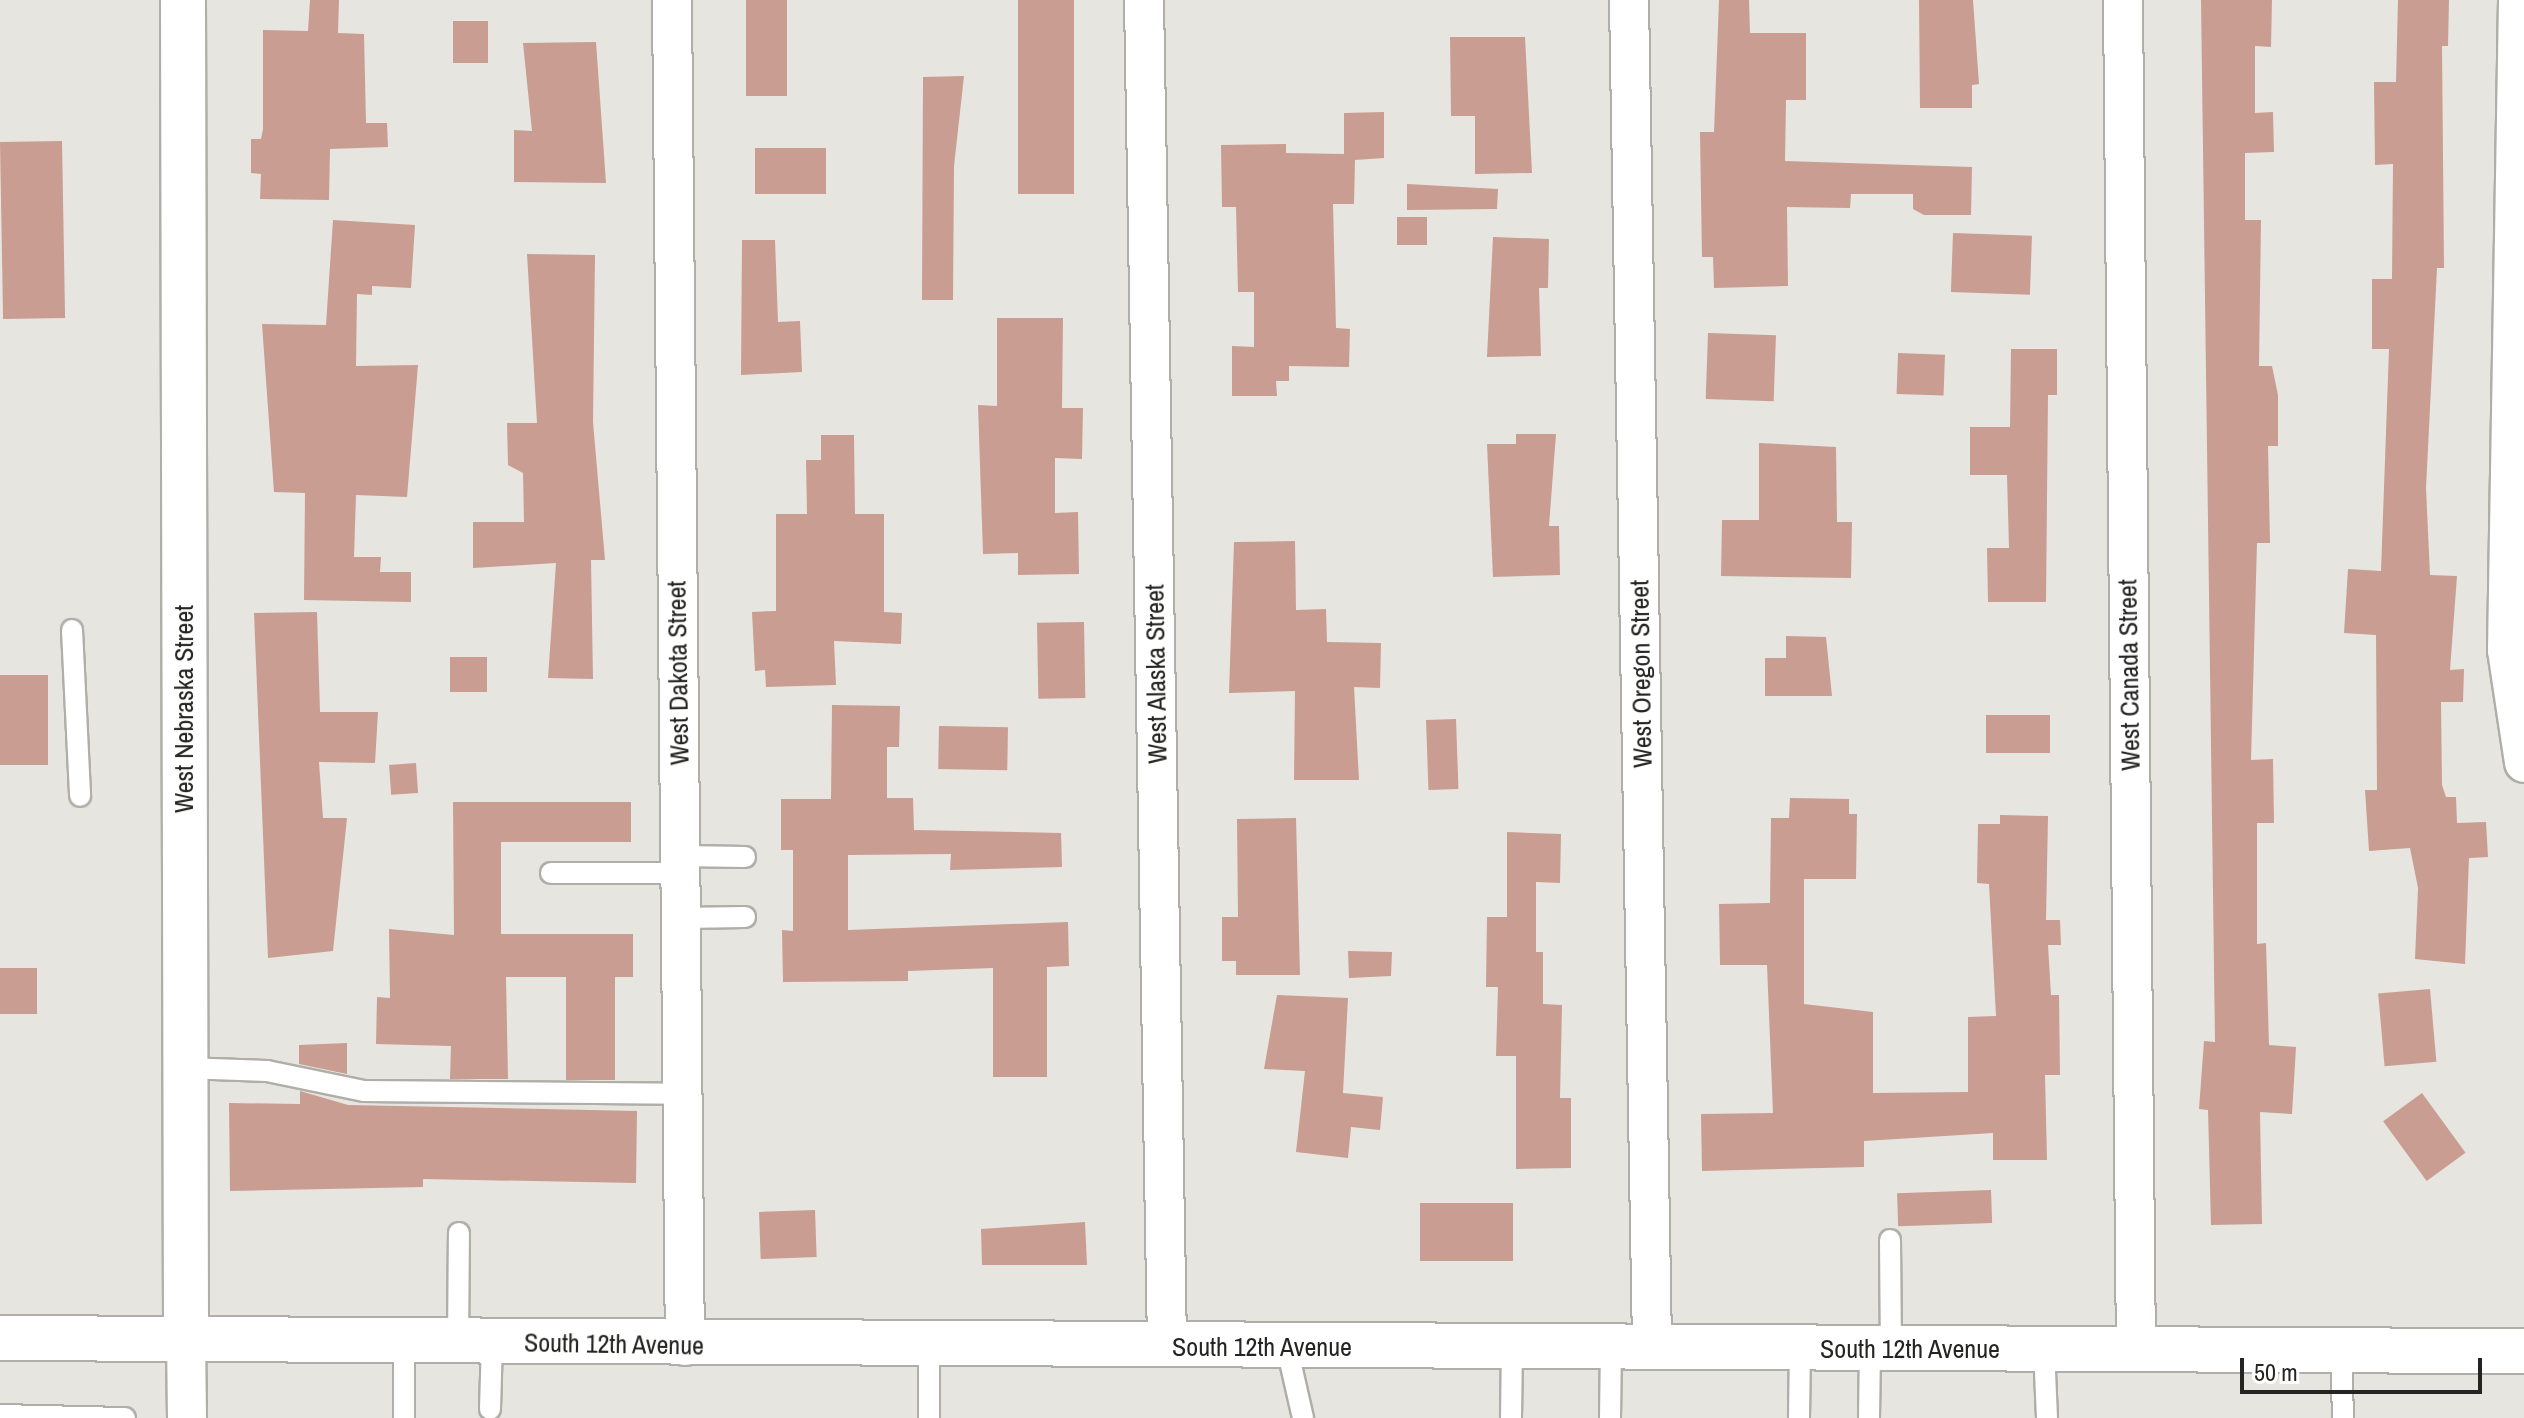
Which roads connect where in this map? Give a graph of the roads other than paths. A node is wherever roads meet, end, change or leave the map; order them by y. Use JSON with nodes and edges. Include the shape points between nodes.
{"nodes":[{"id":1,"x":183,"y":0,"type":"edge"},
{"id":2,"x":672,"y":0,"type":"edge"},
{"id":3,"x":1144,"y":0,"type":"edge"},
{"id":4,"x":1629,"y":0,"type":"edge"},
{"id":5,"x":2123,"y":0,"type":"edge"},
{"id":6,"x":2518,"y":0,"type":"edge"},
{"id":7,"x":72,"y":630,"type":"dead end"},
{"id":8,"x":2524,"y":763,"type":"edge"},
{"id":9,"x":80,"y":796,"type":"dead end"},
{"id":10,"x":745,"y":857,"type":"dead end"},
{"id":11,"x":680,"y":864,"type":"junction"},
{"id":12,"x":551,"y":873,"type":"dead end"},
{"id":13,"x":745,"y":917,"type":"dead end"},
{"id":14,"x":681,"y":918,"type":"junction"},
{"id":15,"x":185,"y":1068,"type":"junction"},
{"id":16,"x":682,"y":1094,"type":"junction"},
{"id":17,"x":459,"y":1233,"type":"dead end"},
{"id":18,"x":1890,"y":1240,"type":"dead end"},
{"id":19,"x":186,"y":1337,"type":"junction"},
{"id":20,"x":0,"y":1338,"type":"edge"},
{"id":21,"x":404,"y":1341,"type":"junction"},
{"id":22,"x":475,"y":1342,"type":"junction"},
{"id":23,"x":685,"y":1346,"type":"junction"},
{"id":24,"x":929,"y":1347,"type":"junction"},
{"id":25,"x":1167,"y":1347,"type":"junction"},
{"id":26,"x":1287,"y":1348,"type":"junction"},
{"id":27,"x":1512,"y":1348,"type":"junction"},
{"id":28,"x":1631,"y":1348,"type":"junction"},
{"id":29,"x":1800,"y":1349,"type":"junction"},
{"id":30,"x":1880,"y":1349,"type":"junction"},
{"id":31,"x":2044,"y":1349,"type":"junction"},
{"id":32,"x":2136,"y":1350,"type":"junction"},
{"id":33,"x":2341,"y":1350,"type":"junction"},
{"id":34,"x":2524,"y":1351,"type":"edge"},
{"id":35,"x":490,"y":1409,"type":"dead end"},
{"id":36,"x":0,"y":1415,"type":"edge"},
{"id":37,"x":125,"y":1418,"type":"edge"},
{"id":38,"x":187,"y":1418,"type":"edge"},
{"id":39,"x":404,"y":1418,"type":"edge"},
{"id":40,"x":929,"y":1418,"type":"edge"},
{"id":41,"x":1303,"y":1418,"type":"edge"},
{"id":42,"x":1511,"y":1418,"type":"edge"},
{"id":43,"x":1610,"y":1418,"type":"edge"},
{"id":44,"x":1799,"y":1418,"type":"edge"},
{"id":45,"x":1869,"y":1418,"type":"edge"},
{"id":46,"x":2047,"y":1418,"type":"edge"},
{"id":47,"x":2343,"y":1418,"type":"edge"}],
"edges":[{"from":1,"to":15,"type":"main road","name":"West Nebraska Street"},
{"from":2,"to":11,"type":"street","name":"West Dakota Street"},
{"from":3,"to":25,"type":"street","name":"West Alaska Street"},
{"from":4,"to":28,"type":"street","name":"West Oregon Street"},
{"from":5,"to":32,"type":"street","name":"West Canada Street"},
{"from":6,"to":8,"type":"street","via":[[2507,650]]},
{"from":7,"to":9,"type":"lane"},
{"from":10,"to":11,"type":"lane"},
{"from":11,"to":12,"type":"lane"},
{"from":11,"to":14,"type":"street","name":"West Dakota Street"},
{"from":13,"to":14,"type":"lane"},
{"from":14,"to":16,"type":"street","name":"West Dakota Street"},
{"from":15,"to":16,"type":"lane","via":[[267,1071],[364,1091]]},
{"from":15,"to":19,"type":"main road","name":"West Nebraska Street"},
{"from":16,"to":23,"type":"street","name":"West Dakota Street"},
{"from":17,"to":22,"type":"lane"},
{"from":18,"to":30,"type":"lane"},
{"from":19,"to":20,"type":"main road","name":"South 12th Avenue"},
{"from":19,"to":21,"type":"main road","name":"South 12th Avenue"},
{"from":19,"to":38,"type":"street","name":"West Nebraska Street"},
{"from":21,"to":22,"type":"main road","name":"South 12th Avenue"},
{"from":21,"to":39,"type":"lane"},
{"from":22,"to":23,"type":"main road","name":"South 12th Avenue"},
{"from":22,"to":35,"type":"lane"},
{"from":23,"to":24,"type":"main road","name":"South 12th Avenue"},
{"from":24,"to":25,"type":"main road","name":"South 12th Avenue"},
{"from":24,"to":40,"type":"lane"},
{"from":25,"to":26,"type":"main road","name":"South 12th Avenue"},
{"from":26,"to":27,"type":"main road","name":"South 12th Avenue"},
{"from":26,"to":41,"type":"lane"},
{"from":27,"to":28,"type":"main road","name":"South 12th Avenue"},
{"from":27,"to":42,"type":"lane"},
{"from":28,"to":29,"type":"main road","name":"South 12th Avenue"},
{"from":28,"to":43,"type":"lane"},
{"from":29,"to":30,"type":"main road","name":"South 12th Avenue"},
{"from":29,"to":44,"type":"lane"},
{"from":30,"to":31,"type":"main road","name":"South 12th Avenue"},
{"from":30,"to":45,"type":"lane"},
{"from":31,"to":32,"type":"main road","name":"South 12th Avenue"},
{"from":31,"to":46,"type":"lane"},
{"from":32,"to":33,"type":"main road","name":"South 12th Avenue"},
{"from":33,"to":34,"type":"main road","name":"South 12th Avenue"},
{"from":33,"to":47,"type":"lane"},
{"from":36,"to":37,"type":"lane"}]}
